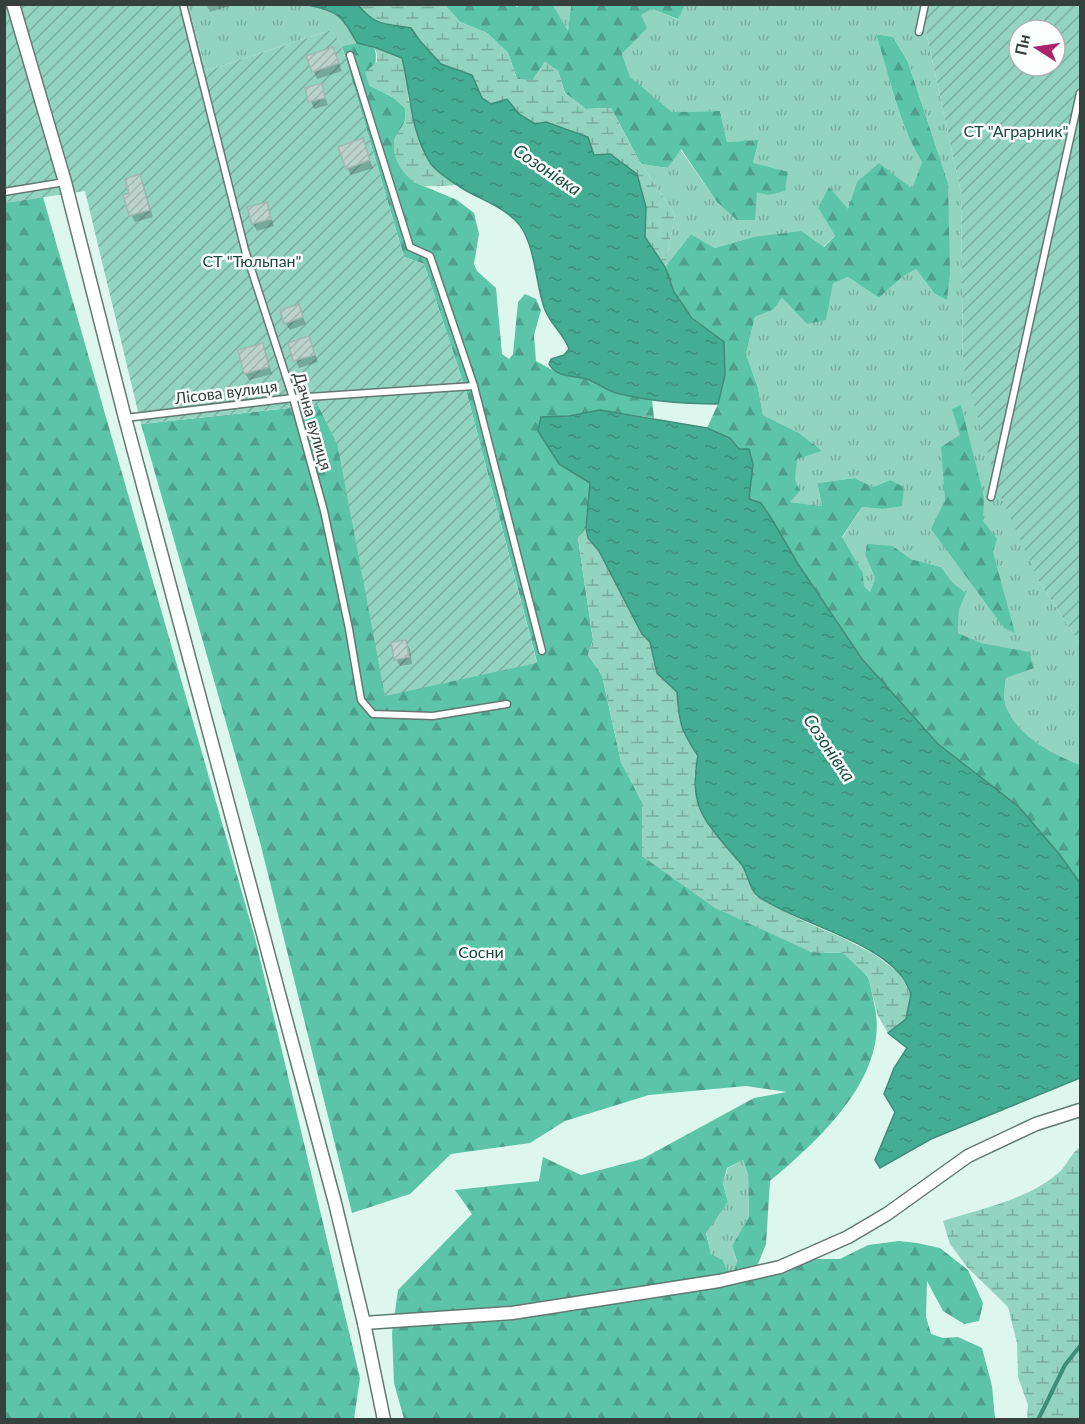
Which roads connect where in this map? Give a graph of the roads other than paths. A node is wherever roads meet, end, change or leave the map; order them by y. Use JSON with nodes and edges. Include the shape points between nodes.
{"nodes":[{"id":1,"x":13,"y":4,"type":"edge"},
{"id":2,"x":183,"y":4,"type":"edge"},
{"id":3,"x":925,"y":4,"type":"edge"},
{"id":4,"x":919,"y":32,"type":"dead end"},
{"id":5,"x":350,"y":55,"type":"dead end"},
{"id":6,"x":1080,"y":93,"type":"edge"},
{"id":7,"x":65,"y":182,"type":"junction"},
{"id":8,"x":4,"y":192,"type":"edge"},
{"id":9,"x":474,"y":386,"type":"junction"},
{"id":10,"x":293,"y":398,"type":"junction"},
{"id":11,"x":125,"y":418,"type":"junction"},
{"id":12,"x":991,"y":497,"type":"dead end"},
{"id":13,"x":542,"y":651,"type":"dead end"},
{"id":14,"x":507,"y":704,"type":"dead end"},
{"id":15,"x":1080,"y":1110,"type":"edge"},
{"id":16,"x":364,"y":1323,"type":"junction"},
{"id":17,"x":384,"y":1419,"type":"edge"}],
"edges":[{"from":1,"to":7,"type":"street"},
{"from":2,"to":10,"type":"lane","name":"Дачна вулиця","via":[[245,250]]},
{"from":3,"to":4,"type":"lane"},
{"from":5,"to":9,"type":"lane","via":[[410,247],[430,256]]},
{"from":6,"to":12,"type":"lane"},
{"from":7,"to":8,"type":"lane"},
{"from":7,"to":11,"type":"street"},
{"from":9,"to":10,"type":"lane","name":"Лісова вулиця"},
{"from":9,"to":13,"type":"lane"},
{"from":10,"to":11,"type":"lane","name":"Лісова вулиця"},
{"from":10,"to":14,"type":"lane","name":"Дачна вулиця","via":[[324,511],[361,700],[373,714],[433,716]]},
{"from":11,"to":16,"type":"street"},
{"from":15,"to":16,"type":"street","via":[[1036,1124],[968,1156],[887,1214],[848,1237],[780,1267],[719,1281],[512,1313]]},
{"from":16,"to":17,"type":"street"}]}
